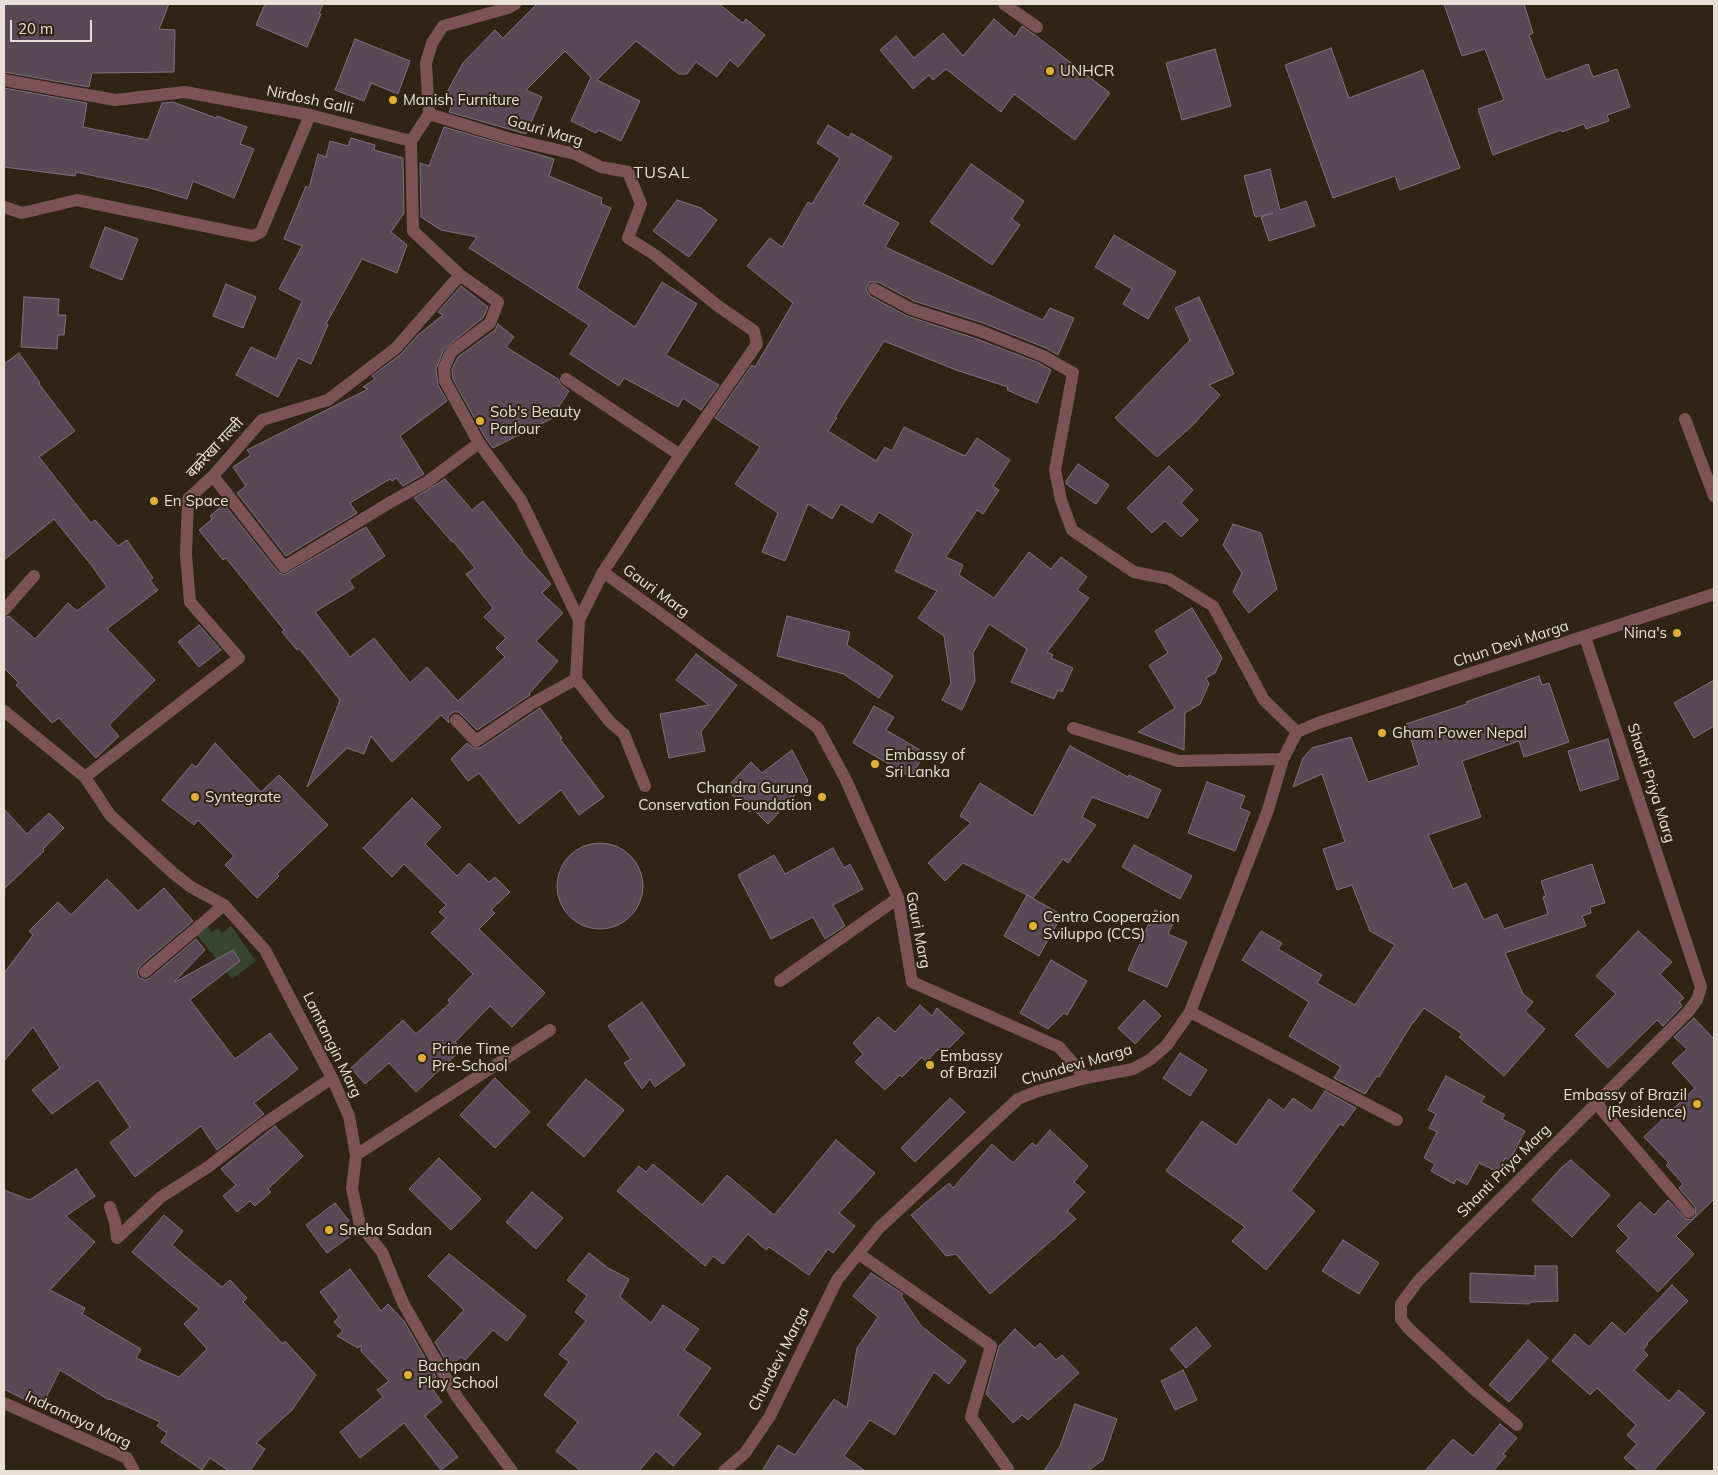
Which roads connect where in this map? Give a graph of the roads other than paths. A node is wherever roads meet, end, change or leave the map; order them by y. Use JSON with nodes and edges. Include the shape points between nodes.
{"nodes":[{"id":1,"x":515,"y":4,"type":"edge"},
{"id":2,"x":1004,"y":4,"type":"edge"},
{"id":3,"x":1037,"y":27,"type":"dead end"},
{"id":4,"x":4,"y":80,"type":"edge"},
{"id":5,"x":429,"y":114,"type":"junction"},
{"id":6,"x":310,"y":115,"type":"junction"},
{"id":7,"x":411,"y":141,"type":"junction"},
{"id":8,"x":4,"y":208,"type":"edge"},
{"id":9,"x":460,"y":275,"type":"junction"},
{"id":10,"x":874,"y":290,"type":"dead end"},
{"id":11,"x":566,"y":379,"type":"dead end"},
{"id":12,"x":1685,"y":419,"type":"dead end"},
{"id":13,"x":479,"y":444,"type":"junction"},
{"id":14,"x":680,"y":455,"type":"junction"},
{"id":15,"x":213,"y":476,"type":"junction"},
{"id":16,"x":1714,"y":496,"type":"edge"},
{"id":17,"x":603,"y":572,"type":"junction"},
{"id":18,"x":34,"y":576,"type":"dead end"},
{"id":19,"x":1714,"y":594,"type":"edge"},
{"id":20,"x":4,"y":610,"type":"edge"},
{"id":21,"x":579,"y":620,"type":"junction"},
{"id":22,"x":1585,"y":637,"type":"junction"},
{"id":23,"x":576,"y":678,"type":"junction"},
{"id":24,"x":4,"y":711,"type":"edge"},
{"id":25,"x":456,"y":720,"type":"dead end"},
{"id":26,"x":1074,"y":728,"type":"dead end"},
{"id":27,"x":1297,"y":732,"type":"junction"},
{"id":28,"x":1283,"y":759,"type":"junction"},
{"id":29,"x":85,"y":777,"type":"junction"},
{"id":30,"x":645,"y":786,"type":"dead end"},
{"id":31,"x":898,"y":898,"type":"junction"},
{"id":32,"x":224,"y":905,"type":"junction"},
{"id":33,"x":145,"y":972,"type":"dead end"},
{"id":34,"x":780,"y":980,"type":"dead end"},
{"id":35,"x":1190,"y":1012,"type":"junction"},
{"id":36,"x":550,"y":1030,"type":"dead end"},
{"id":37,"x":332,"y":1078,"type":"junction"},
{"id":38,"x":1086,"y":1078,"type":"junction"},
{"id":39,"x":1596,"y":1103,"type":"junction"},
{"id":40,"x":1397,"y":1120,"type":"dead end"},
{"id":41,"x":356,"y":1155,"type":"junction"},
{"id":42,"x":110,"y":1207,"type":"dead end"},
{"id":43,"x":1689,"y":1212,"type":"dead end"},
{"id":44,"x":858,"y":1254,"type":"junction"},
{"id":45,"x":4,"y":1403,"type":"edge"},
{"id":46,"x":1516,"y":1425,"type":"dead end"},
{"id":47,"x":1008,"y":1469,"type":"dead end"},
{"id":48,"x":134,"y":1471,"type":"edge"},
{"id":49,"x":512,"y":1471,"type":"edge"},
{"id":50,"x":724,"y":1471,"type":"edge"}],
"edges":[{"from":1,"to":5,"type":"street","via":[[443,26],[432,43],[426,63]]},
{"from":2,"to":3,"type":"street"},
{"from":4,"to":6,"type":"street","name":"Nirdosh Galli","via":[[115,100],[184,92]]},
{"from":5,"to":7,"type":"street"},
{"from":5,"to":14,"type":"street","name":"Gauri Marg","via":[[575,154],[601,167],[628,172],[641,204],[628,238],[754,331],[757,344]]},
{"from":6,"to":7,"type":"street","name":"Nirdosh Galli"},
{"from":6,"to":8,"type":"street","via":[[261,232],[253,236],[77,200],[22,213]]},
{"from":7,"to":9,"type":"street","via":[[413,231]]},
{"from":9,"to":13,"type":"street","via":[[498,302],[490,323],[451,352],[444,368],[444,382]]},
{"from":9,"to":15,"type":"street","name":"बक्ररेखा गल्ली","via":[[396,348],[328,400],[262,420]]},
{"from":10,"to":27,"type":"street","via":[[910,309],[980,330],[1043,356],[1074,373],[1055,470],[1072,530],[1134,572],[1169,579],[1213,606],[1264,700]]},
{"from":11,"to":14,"type":"street"},
{"from":12,"to":16,"type":"street"},
{"from":13,"to":15,"type":"street","via":[[427,482],[284,568]]},
{"from":13,"to":21,"type":"street","via":[[521,500]]},
{"from":14,"to":17,"type":"street","name":"Gauri Marg"},
{"from":15,"to":29,"type":"street","name":"बक्ररेखा गल्ली","via":[[188,499],[186,555],[190,602],[239,658]]},
{"from":17,"to":21,"type":"street"},
{"from":17,"to":31,"type":"street","name":"Gauri Marg","via":[[818,728],[846,780]]},
{"from":18,"to":20,"type":"street"},
{"from":19,"to":22,"type":"street","name":"Chun Devi Marga"},
{"from":21,"to":23,"type":"street"},
{"from":22,"to":27,"type":"street","name":"Chun Devi Marga"},
{"from":22,"to":39,"type":"street","name":"Shanti Priya Marg","via":[[1701,987],[1688,1012]]},
{"from":23,"to":25,"type":"street","via":[[476,741]]},
{"from":23,"to":30,"type":"street","via":[[610,722],[624,734]]},
{"from":24,"to":29,"type":"street","name":"Lamtangin Marg"},
{"from":26,"to":28,"type":"street","via":[[1178,761]]},
{"from":27,"to":28,"type":"street","name":"Chundevi Marga"},
{"from":28,"to":35,"type":"street","name":"Chundevi Marga","via":[[1268,810]]},
{"from":29,"to":32,"type":"street","name":"Lamtangin Marg","via":[[110,815],[151,854],[192,887]]},
{"from":31,"to":34,"type":"street"},
{"from":31,"to":38,"type":"street","name":"Gauri Marg","via":[[912,982],[1059,1047]]},
{"from":32,"to":33,"type":"street"},
{"from":32,"to":37,"type":"street","name":"Lamtangin Marg","via":[[265,950]]},
{"from":35,"to":38,"type":"street","name":"Chundevi Marga","via":[[1167,1045],[1151,1059],[1133,1069]]},
{"from":35,"to":40,"type":"street"},
{"from":36,"to":41,"type":"street"},
{"from":37,"to":41,"type":"street","name":"Lamtangin Marg","via":[[349,1116]]},
{"from":37,"to":42,"type":"street","via":[[261,1126],[208,1168],[161,1197],[116,1238]]},
{"from":38,"to":44,"type":"street","name":"Chundevi Marga","via":[[1018,1099],[879,1228]]},
{"from":39,"to":43,"type":"street"},
{"from":39,"to":46,"type":"street","name":"Shanti Priya Marg","via":[[1418,1281],[1401,1304],[1401,1319],[1408,1328]]},
{"from":41,"to":49,"type":"street","name":"Lamtangin Marg","via":[[352,1189],[360,1225],[382,1252],[403,1303],[456,1397]]},
{"from":44,"to":47,"type":"street","via":[[991,1346],[971,1417]]},
{"from":44,"to":50,"type":"street","name":"Chundevi Marga","via":[[837,1280],[770,1416],[745,1452]]},
{"from":45,"to":48,"type":"street","name":"Indramaya Marg","via":[[127,1458]]}]}
